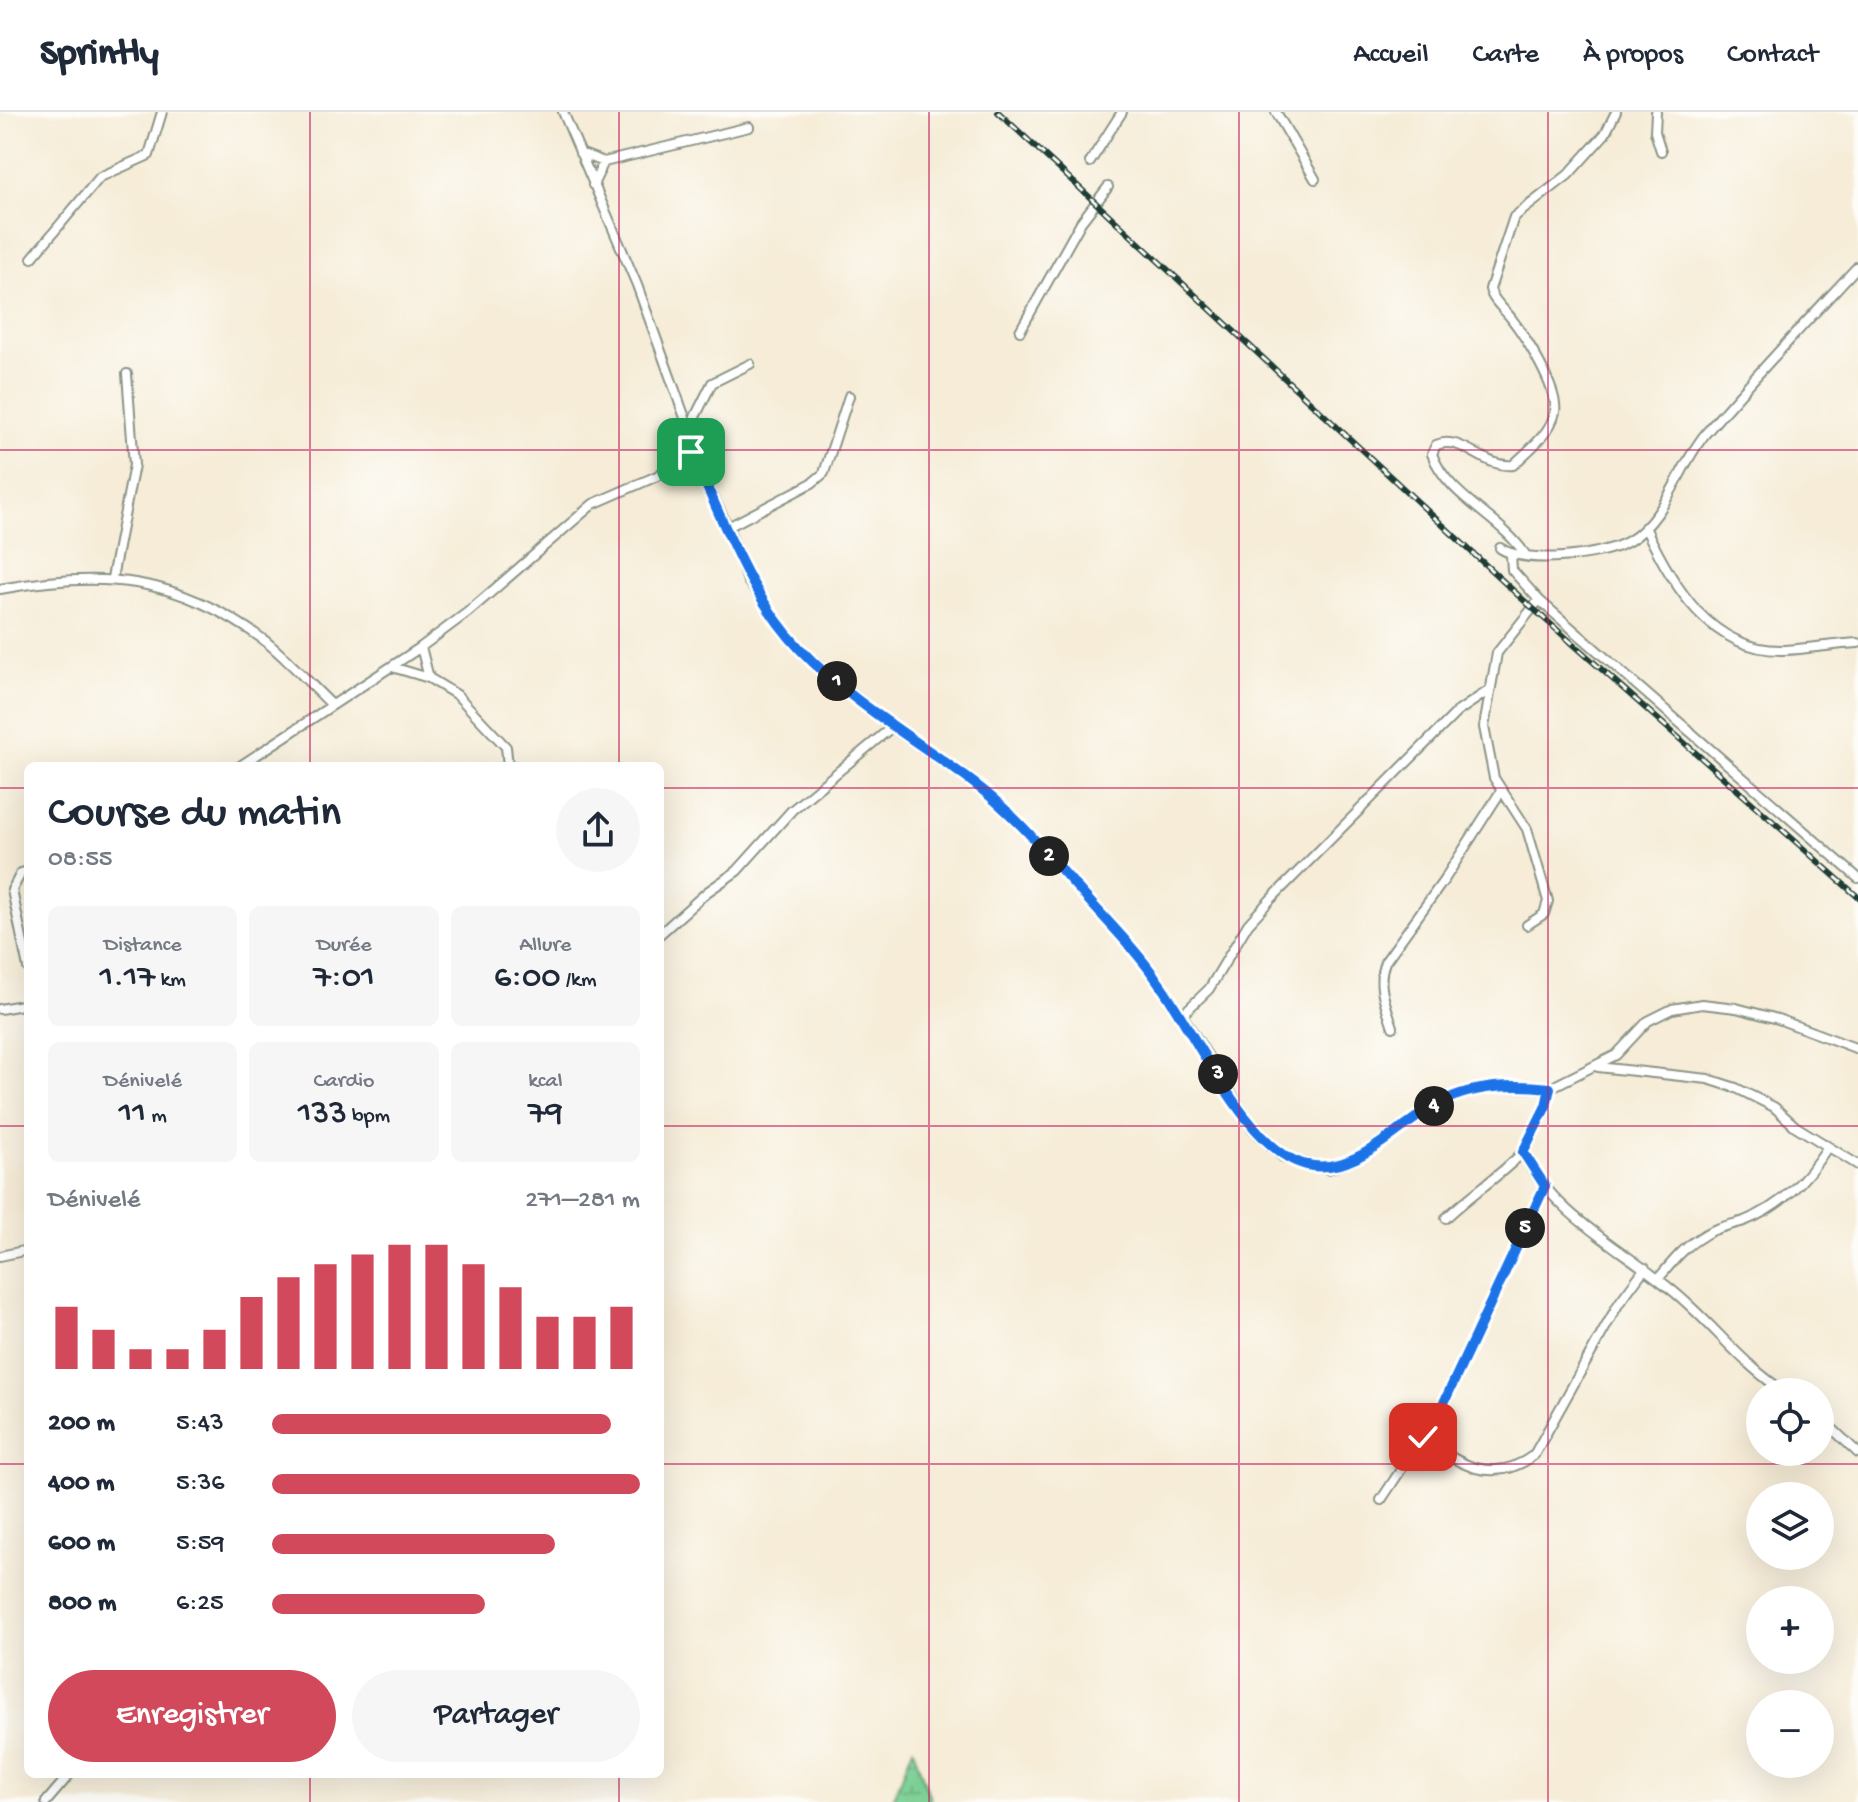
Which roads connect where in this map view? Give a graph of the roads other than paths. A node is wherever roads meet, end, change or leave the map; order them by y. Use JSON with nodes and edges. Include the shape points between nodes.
{"nodes":[{"id":1,"x":162,"y":112,"type":"edge"},
{"id":2,"x":563,"y":112,"type":"edge"},
{"id":3,"x":1122,"y":112,"type":"edge"},
{"id":4,"x":1276,"y":112,"type":"edge"},
{"id":5,"x":1616,"y":112,"type":"edge"},
{"id":6,"x":1656,"y":112,"type":"edge"},
{"id":7,"x":749,"y":127,"type":"dead end"},
{"id":8,"x":1661,"y":151,"type":"dead end"},
{"id":9,"x":580,"y":153,"type":"junction"},
{"id":10,"x":604,"y":162,"type":"junction"},
{"id":11,"x":1090,"y":162,"type":"dead end"},
{"id":12,"x":1315,"y":179,"type":"dead end"},
{"id":13,"x":593,"y":185,"type":"junction"},
{"id":14,"x":1108,"y":187,"type":"dead end"},
{"id":15,"x":32,"y":258,"type":"dead end"},
{"id":16,"x":1858,"y":266,"type":"edge"},
{"id":17,"x":1020,"y":331,"type":"dead end"},
{"id":18,"x":750,"y":364,"type":"dead end"},
{"id":19,"x":127,"y":374,"type":"dead end"},
{"id":20,"x":849,"y":396,"type":"dead end"},
{"id":21,"x":689,"y":429,"type":"junction"},
{"id":22,"x":691,"y":452,"type":"junction"},
{"id":23,"x":728,"y":527,"type":"junction"},
{"id":24,"x":1645,"y":527,"type":"junction"},
{"id":25,"x":1500,"y":548,"type":"dead end"},
{"id":26,"x":1525,"y":554,"type":"junction"},
{"id":27,"x":1511,"y":555,"type":"junction"},
{"id":28,"x":112,"y":578,"type":"junction"},
{"id":29,"x":0,"y":589,"type":"edge"},
{"id":30,"x":1539,"y":600,"type":"junction"},
{"id":31,"x":1858,"y":643,"type":"edge"},
{"id":32,"x":421,"y":647,"type":"junction"},
{"id":33,"x":392,"y":667,"type":"junction"},
{"id":34,"x":429,"y":678,"type":"junction"},
{"id":35,"x":1488,"y":691,"type":"junction"},
{"id":36,"x":331,"y":704,"type":"junction"},
{"id":37,"x":892,"y":727,"type":"junction"},
{"id":38,"x":247,"y":762,"type":"edge"},
{"id":39,"x":508,"y":762,"type":"edge"},
{"id":40,"x":1501,"y":791,"type":"junction"},
{"id":41,"x":24,"y":872,"type":"edge"},
{"id":42,"x":1858,"y":878,"type":"edge"},
{"id":43,"x":1527,"y":925,"type":"dead end"},
{"id":44,"x":664,"y":930,"type":"edge"},
{"id":45,"x":24,"y":948,"type":"edge"},
{"id":46,"x":24,"y":1005,"type":"edge"},
{"id":47,"x":0,"y":1009,"type":"edge"},
{"id":48,"x":1182,"y":1015,"type":"junction"},
{"id":49,"x":1393,"y":1027,"type":"dead end"},
{"id":50,"x":1858,"y":1049,"type":"edge"},
{"id":51,"x":1598,"y":1067,"type":"junction"},
{"id":52,"x":1550,"y":1088,"type":"junction"},
{"id":53,"x":1827,"y":1148,"type":"junction"},
{"id":54,"x":1523,"y":1152,"type":"junction"},
{"id":55,"x":1858,"y":1165,"type":"edge"},
{"id":56,"x":1545,"y":1186,"type":"junction"},
{"id":57,"x":1446,"y":1218,"type":"dead end"},
{"id":58,"x":24,"y":1251,"type":"edge"},
{"id":59,"x":0,"y":1256,"type":"edge"},
{"id":60,"x":1645,"y":1268,"type":"junction"},
{"id":61,"x":1658,"y":1279,"type":"junction"},
{"id":62,"x":1762,"y":1378,"type":"edge"},
{"id":63,"x":1834,"y":1430,"type":"edge"},
{"id":64,"x":1423,"y":1437,"type":"junction"},
{"id":65,"x":1858,"y":1453,"type":"edge"},
{"id":66,"x":1381,"y":1500,"type":"dead end"},
{"id":67,"x":67,"y":1778,"type":"edge"},
{"id":68,"x":46,"y":1802,"type":"edge"}],
"edges":[{"from":1,"to":15,"type":"street","via":[[149,155],[100,177]]},
{"from":2,"to":9,"type":"street"},
{"from":3,"to":11,"type":"street"},
{"from":4,"to":12,"type":"street"},
{"from":5,"to":26,"type":"street","via":[[1605,134],[1568,175],[1514,217],[1490,289],[1535,355],[1555,400],[1552,421],[1513,465],[1492,464],[1453,443],[1436,445],[1432,454],[1441,472]]},
{"from":6,"to":8,"type":"street"},
{"from":7,"to":10,"type":"street"},
{"from":9,"to":10,"type":"street"},
{"from":9,"to":13,"type":"street"},
{"from":10,"to":13,"type":"street"},
{"from":13,"to":21,"type":"street","via":[[637,285]]},
{"from":14,"to":17,"type":"street","via":[[1081,222]]},
{"from":16,"to":24,"type":"street","via":[[1706,433]]},
{"from":18,"to":21,"type":"street","via":[[712,383]]},
{"from":19,"to":28,"type":"street","via":[[134,465]]},
{"from":20,"to":23,"type":"street","via":[[824,473]]},
{"from":21,"to":22,"type":"street"},
{"from":22,"to":23,"type":"street"},
{"from":22,"to":32,"type":"street","via":[[657,476],[593,504]]},
{"from":23,"to":37,"type":"street","via":[[748,581],[785,632]]},
{"from":24,"to":26,"type":"street","via":[[1628,542],[1591,553]]},
{"from":24,"to":31,"type":"street","via":[[1677,586],[1735,642],[1785,650]]},
{"from":25,"to":27,"type":"street"},
{"from":26,"to":27,"type":"street"},
{"from":27,"to":30,"type":"street","via":[[1512,570]]},
{"from":28,"to":29,"type":"street","via":[[75,577]]},
{"from":28,"to":36,"type":"street","via":[[174,591],[235,623],[281,655]]},
{"from":30,"to":35,"type":"street","via":[[1504,640]]},
{"from":30,"to":42,"type":"street"},
{"from":32,"to":33,"type":"street"},
{"from":32,"to":34,"type":"street"},
{"from":33,"to":34,"type":"street"},
{"from":33,"to":36,"type":"street"},
{"from":34,"to":39,"type":"street","via":[[457,695],[506,747]]},
{"from":35,"to":40,"type":"street","via":[[1484,727]]},
{"from":35,"to":48,"type":"street","via":[[1457,712],[1271,899],[1248,924],[1209,989]]},
{"from":36,"to":38,"type":"street"},
{"from":37,"to":44,"type":"street","via":[[792,810],[737,871]]},
{"from":37,"to":48,"type":"street","via":[[979,786],[1028,832],[1146,965]]},
{"from":40,"to":43,"type":"street","via":[[1527,829],[1548,901],[1544,914]]},
{"from":40,"to":49,"type":"street","via":[[1385,962],[1381,991]]},
{"from":41,"to":45,"type":"street","via":[[12,890]]},
{"from":46,"to":47,"type":"street"},
{"from":48,"to":52,"type":"street","via":[[1253,1129],[1283,1157],[1304,1165],[1328,1169],[1352,1161],[1430,1108],[1468,1091]]},
{"from":50,"to":51,"type":"street","via":[[1778,1019],[1702,1004],[1672,1009],[1648,1021]]},
{"from":51,"to":52,"type":"street"},
{"from":51,"to":53,"type":"street","via":[[1708,1079],[1736,1088],[1774,1107]]},
{"from":52,"to":54,"type":"street"},
{"from":53,"to":55,"type":"street"},
{"from":53,"to":61,"type":"street","via":[[1807,1179],[1786,1197],[1697,1239]]},
{"from":54,"to":56,"type":"street"},
{"from":54,"to":57,"type":"street"},
{"from":56,"to":60,"type":"street","via":[[1558,1203]]},
{"from":56,"to":64,"type":"street"},
{"from":58,"to":59,"type":"street"},
{"from":60,"to":61,"type":"street"},
{"from":60,"to":64,"type":"street","via":[[1619,1303],[1534,1455],[1501,1471],[1468,1466]]},
{"from":61,"to":62,"type":"street"},
{"from":63,"to":65,"type":"street"},
{"from":64,"to":66,"type":"street"},
{"from":67,"to":68,"type":"street"}]}
